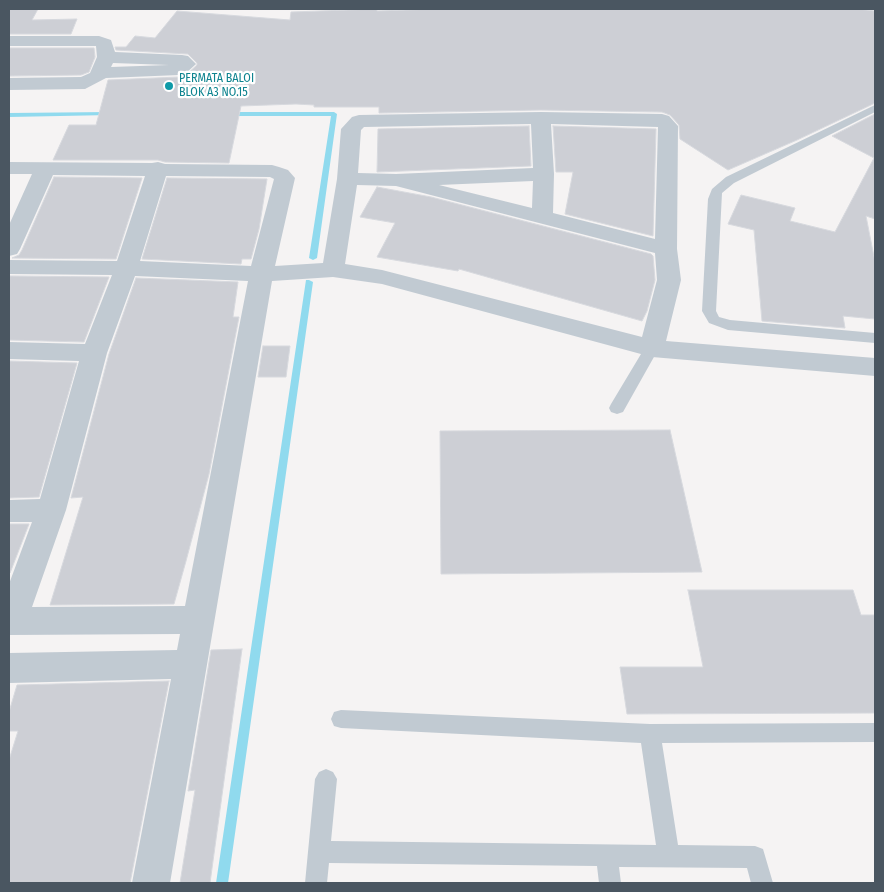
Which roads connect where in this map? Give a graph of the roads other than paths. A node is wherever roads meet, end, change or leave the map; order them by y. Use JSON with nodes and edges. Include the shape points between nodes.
{"nodes":[{"id":1,"x":9,"y":41,"type":"edge"},
{"id":2,"x":9,"y":84,"type":"edge"},
{"id":3,"x":875,"y":108,"type":"edge"},
{"id":4,"x":541,"y":118,"type":"junction"},
{"id":5,"x":46,"y":167,"type":"junction"},
{"id":6,"x":9,"y":168,"type":"edge"},
{"id":7,"x":158,"y":168,"type":"junction"},
{"id":8,"x":544,"y":174,"type":"junction"},
{"id":9,"x":348,"y":179,"type":"junction"},
{"id":10,"x":396,"y":180,"type":"junction"},
{"id":11,"x":542,"y":218,"type":"junction"},
{"id":12,"x":9,"y":249,"type":"edge"},
{"id":13,"x":666,"y":249,"type":"junction"},
{"id":14,"x":9,"y":267,"type":"edge"},
{"id":15,"x":126,"y":268,"type":"junction"},
{"id":16,"x":333,"y":270,"type":"junction"},
{"id":17,"x":261,"y":274,"type":"junction"},
{"id":18,"x":875,"y":338,"type":"edge"},
{"id":19,"x":652,"y":348,"type":"junction"},
{"id":20,"x":9,"y":350,"type":"edge"},
{"id":21,"x":94,"y":352,"type":"junction"},
{"id":22,"x":875,"y":367,"type":"edge"},
{"id":23,"x":618,"y":408,"type":"dead end"},
{"id":24,"x":51,"y":510,"type":"junction"},
{"id":25,"x":9,"y":511,"type":"edge"},
{"id":26,"x":199,"y":620,"type":"junction"},
{"id":27,"x":10,"y":621,"type":"edge"},
{"id":28,"x":191,"y":664,"type":"junction"},
{"id":29,"x":9,"y":668,"type":"edge"},
{"id":30,"x":341,"y":719,"type":"dead end"},
{"id":31,"x":875,"y":733,"type":"edge"},
{"id":32,"x":650,"y":734,"type":"junction"},
{"id":33,"x":326,"y":779,"type":"dead end"},
{"id":34,"x":318,"y":852,"type":"junction"},
{"id":35,"x":607,"y":855,"type":"junction"},
{"id":36,"x":669,"y":855,"type":"junction"},
{"id":37,"x":151,"y":883,"type":"edge"},
{"id":38,"x":316,"y":883,"type":"edge"},
{"id":39,"x":610,"y":883,"type":"edge"},
{"id":40,"x":762,"y":883,"type":"edge"}],
"edges":[{"from":1,"to":2,"type":"street","via":[[99,40],[105,44],[103,65],[95,78],[81,84]]},
{"from":3,"to":18,"type":"lane","via":[[730,180],[716,192],[709,311],[714,320],[728,325]]},
{"from":4,"to":8,"type":"street"},
{"from":4,"to":9,"type":"street","via":[[359,121],[351,128]]},
{"from":4,"to":13,"type":"street","via":[[665,122],[668,126]]},
{"from":5,"to":6,"type":"street"},
{"from":5,"to":7,"type":"street"},
{"from":5,"to":12,"type":"street"},
{"from":7,"to":15,"type":"street"},
{"from":7,"to":17,"type":"street","via":[[272,171],[283,176],[285,180]]},
{"from":8,"to":10,"type":"street"},
{"from":8,"to":11,"type":"street"},
{"from":9,"to":10,"type":"street"},
{"from":9,"to":16,"type":"street"},
{"from":10,"to":11,"type":"street"},
{"from":11,"to":13,"type":"street"},
{"from":13,"to":19,"type":"street","via":[[669,280]]},
{"from":14,"to":15,"type":"street"},
{"from":15,"to":17,"type":"street"},
{"from":15,"to":21,"type":"street"},
{"from":16,"to":17,"type":"street"},
{"from":16,"to":19,"type":"street","via":[[382,277]]},
{"from":17,"to":26,"type":"street"},
{"from":19,"to":22,"type":"street"},
{"from":19,"to":23,"type":"lane"},
{"from":20,"to":21,"type":"street"},
{"from":21,"to":24,"type":"street"},
{"from":24,"to":25,"type":"street"},
{"from":24,"to":27,"type":"street"},
{"from":26,"to":27,"type":"street"},
{"from":26,"to":28,"type":"street"},
{"from":28,"to":29,"type":"street"},
{"from":28,"to":37,"type":"street"},
{"from":30,"to":32,"type":"lane"},
{"from":31,"to":32,"type":"lane"},
{"from":32,"to":36,"type":"lane"},
{"from":33,"to":34,"type":"lane"},
{"from":34,"to":35,"type":"lane"},
{"from":34,"to":38,"type":"lane"},
{"from":35,"to":36,"type":"lane"},
{"from":35,"to":39,"type":"lane"},
{"from":36,"to":40,"type":"lane","via":[[755,857]]}]}
